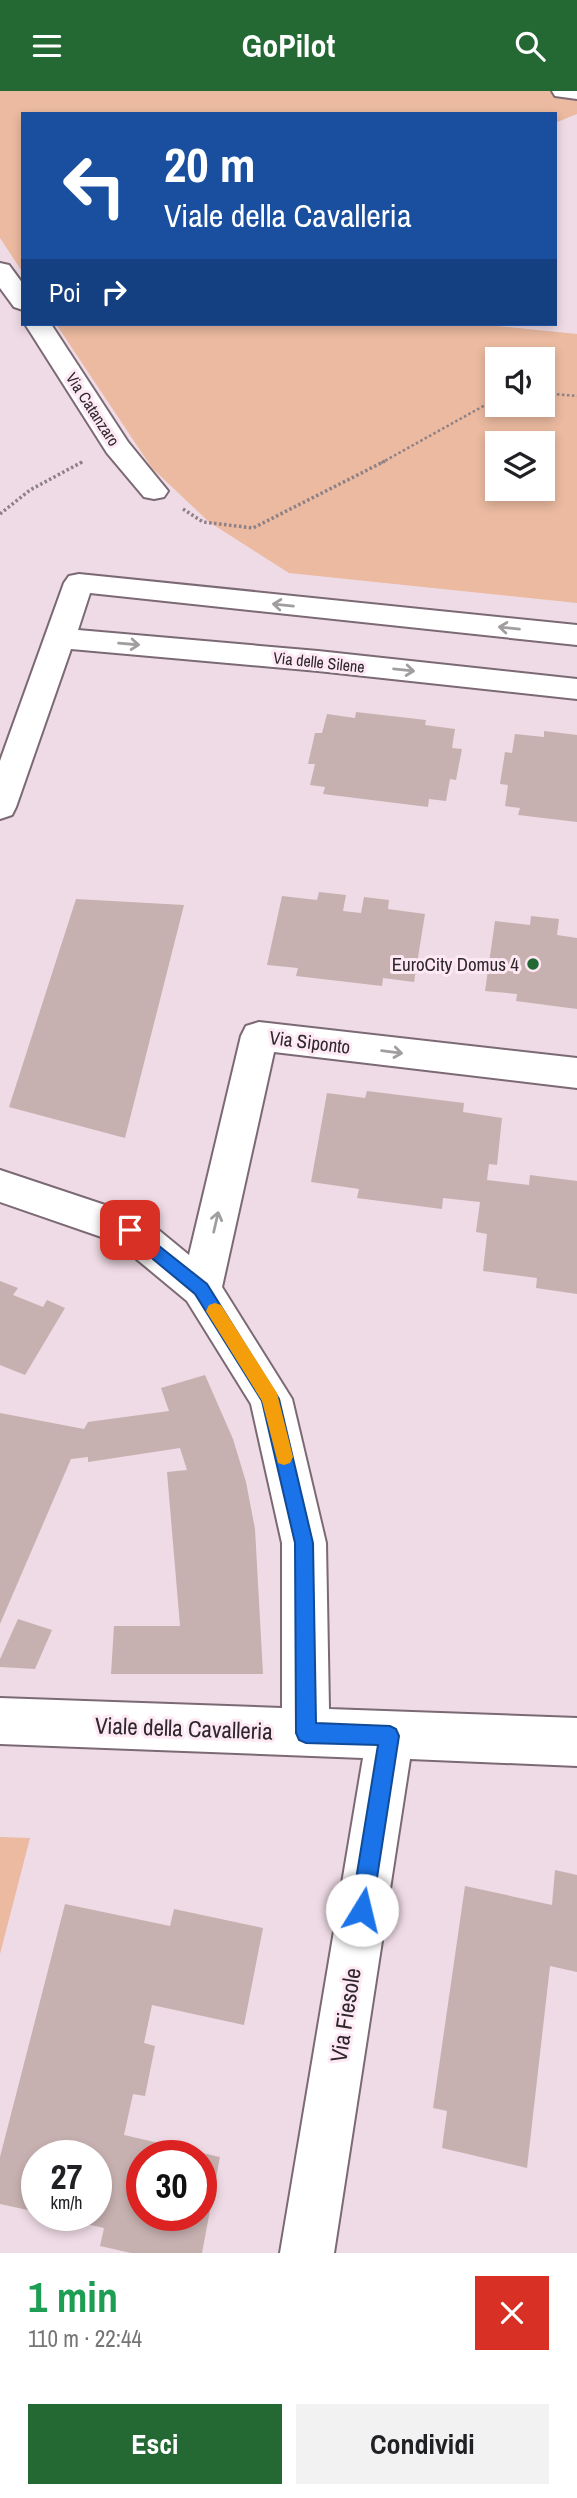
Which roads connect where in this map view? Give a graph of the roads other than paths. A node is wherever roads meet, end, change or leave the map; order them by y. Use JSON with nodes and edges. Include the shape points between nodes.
{"nodes":[{"id":1,"x":563,"y":91,"type":"edge"},
{"id":2,"x":577,"y":92,"type":"edge"},
{"id":3,"x":0,"y":270,"type":"edge"},
{"id":4,"x":21,"y":311,"type":"edge"},
{"id":5,"x":30,"y":326,"type":"edge"},
{"id":6,"x":154,"y":491,"type":"road end"},
{"id":7,"x":577,"y":635,"type":"edge"},
{"id":8,"x":61,"y":638,"type":"junction"},
{"id":9,"x":577,"y":689,"type":"edge"},
{"id":10,"x":0,"y":807,"type":"edge"},
{"id":11,"x":577,"y":1073,"type":"edge"},
{"id":12,"x":0,"y":1186,"type":"edge"},
{"id":13,"x":201,"y":1289,"type":"junction"},
{"id":14,"x":0,"y":1721,"type":"edge"},
{"id":15,"x":306,"y":1733,"type":"junction"},
{"id":16,"x":390,"y":1736,"type":"junction"},
{"id":17,"x":577,"y":1742,"type":"edge"},
{"id":18,"x":307,"y":2253,"type":"edge"}],
"edges":[{"from":1,"to":2,"type":"street"},
{"from":3,"to":4,"type":"street","name":"Via Catanzaro"},
{"from":5,"to":6,"type":"street","name":"Via Catanzaro"},
{"from":7,"to":8,"type":"street","one_way":true,"via":[[79,583]]},
{"from":8,"to":9,"type":"street","name":"Via delle Silene","one_way":true},
{"from":8,"to":10,"type":"street"},
{"from":13,"to":11,"type":"street","name":"Via Siponto","one_way":true,"via":[[259,1036]]},
{"from":12,"to":13,"type":"street","via":[[130,1230]]},
{"from":13,"to":15,"type":"street","via":[[271,1399],[304,1543]]},
{"from":14,"to":15,"type":"street","name":"Viale della Cavalleria"},
{"from":15,"to":16,"type":"street","name":"Viale della Cavalleria"},
{"from":16,"to":17,"type":"street","name":"Viale della Cavalleria"},
{"from":16,"to":18,"type":"street","name":"Via Fiesole"}]}
